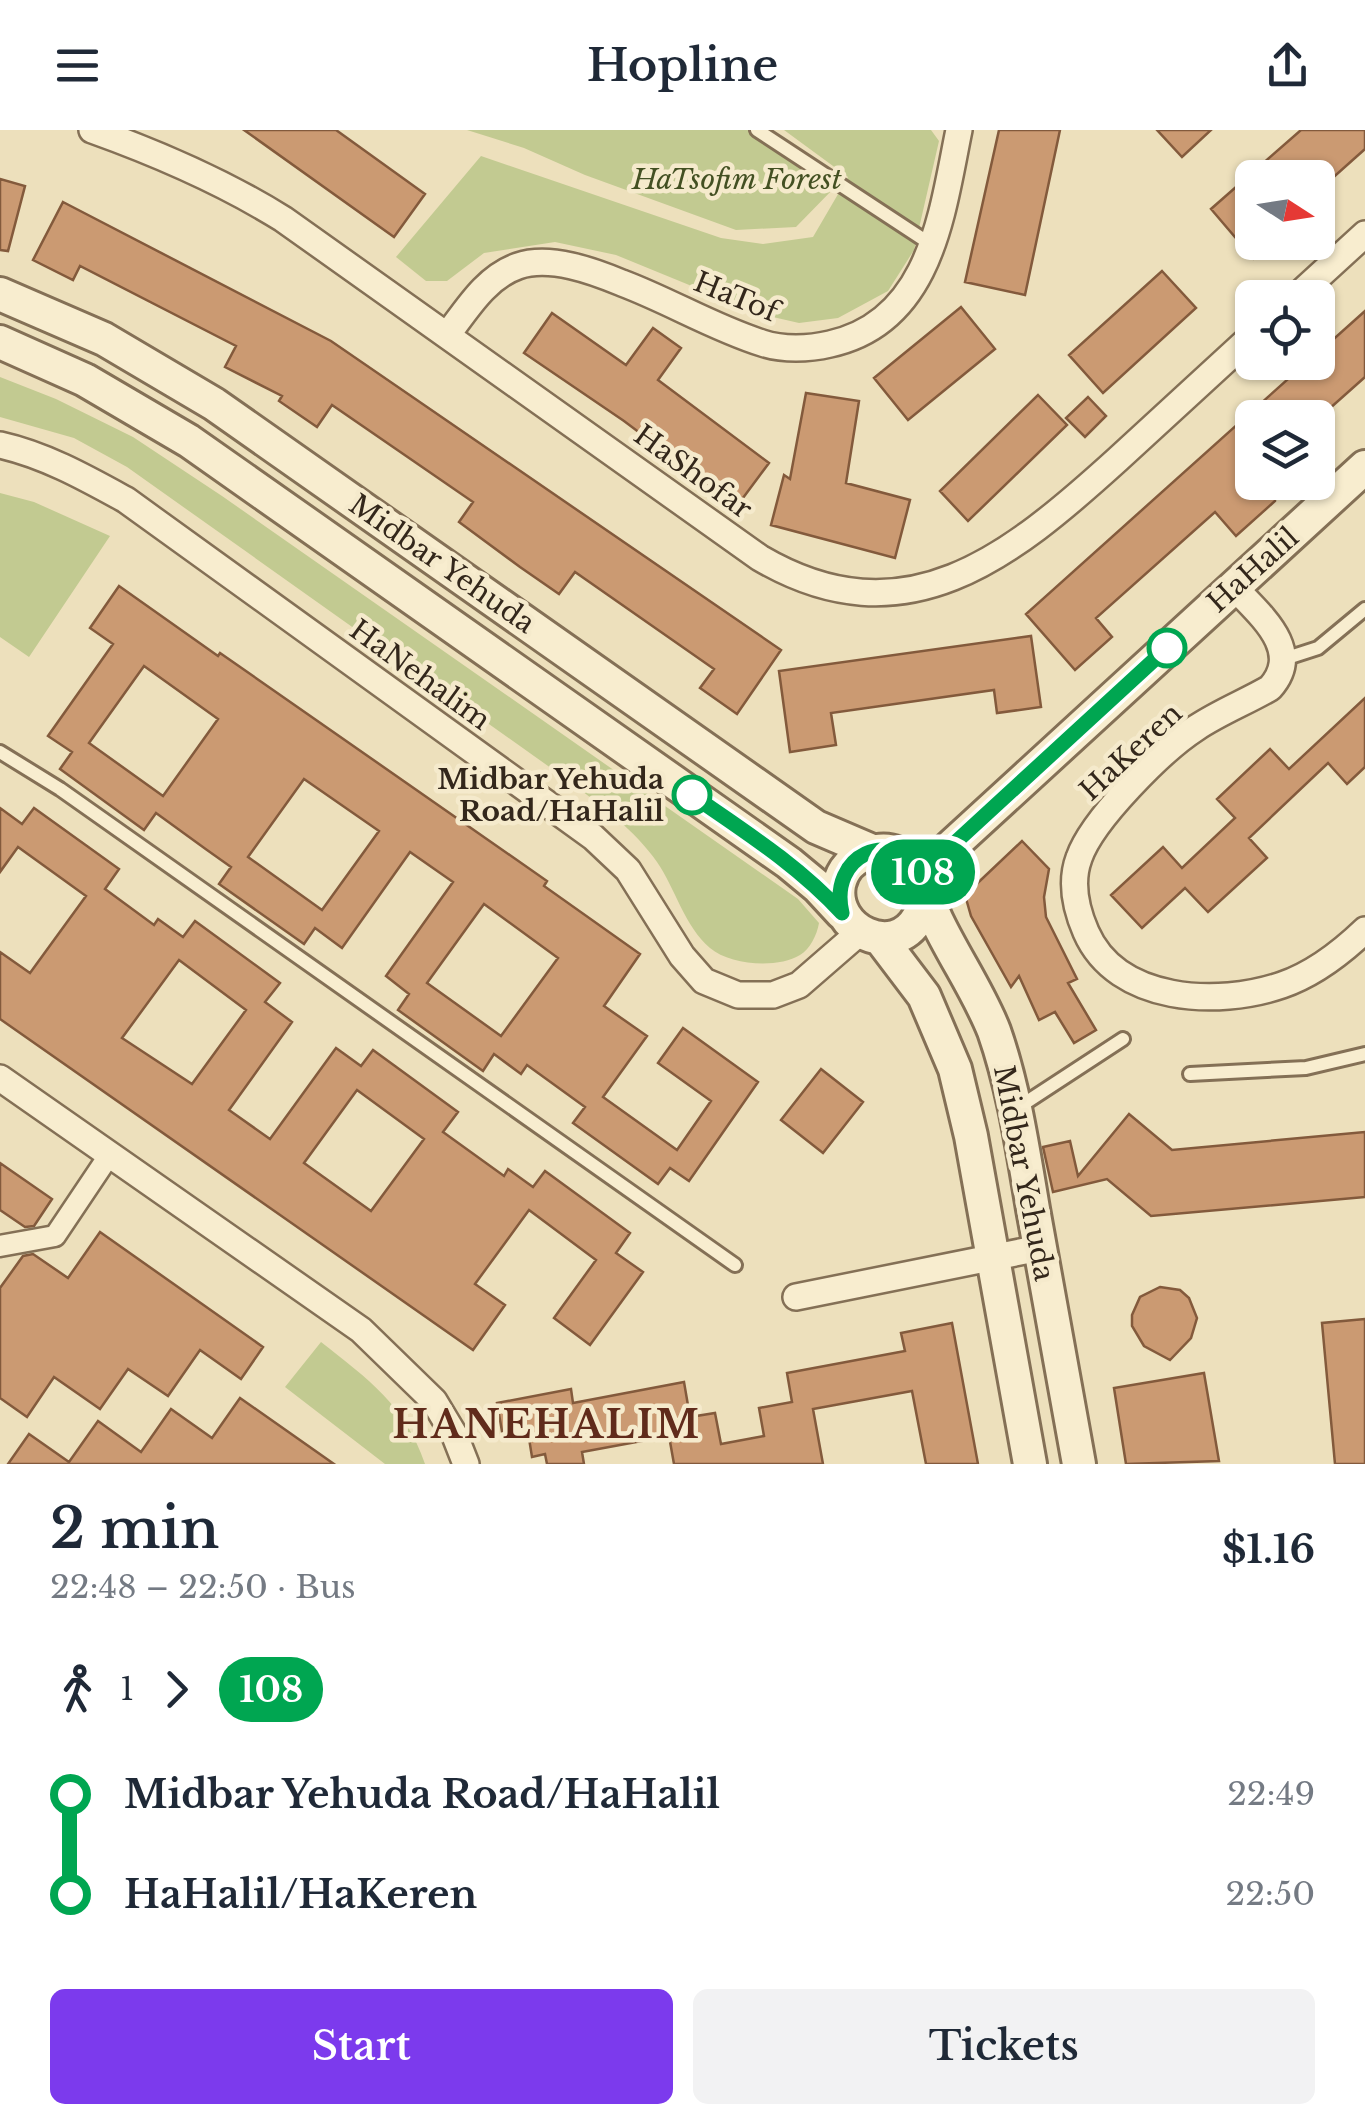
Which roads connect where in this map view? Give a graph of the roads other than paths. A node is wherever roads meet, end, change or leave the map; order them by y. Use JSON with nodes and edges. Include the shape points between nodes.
{"nodes":[{"id":1,"x":92,"y":130,"type":"edge"},
{"id":2,"x":757,"y":130,"type":"edge"},
{"id":3,"x":959,"y":130,"type":"edge"},
{"id":4,"x":1365,"y":234,"type":"edge"},
{"id":5,"x":932,"y":245,"type":"junction"},
{"id":6,"x":1315,"y":280,"type":"edge"},
{"id":7,"x":0,"y":294,"type":"edge"},
{"id":8,"x":448,"y":334,"type":"junction"},
{"id":9,"x":0,"y":342,"type":"edge"},
{"id":10,"x":1235,"y":352,"type":"edge"},
{"id":11,"x":0,"y":445,"type":"edge"},
{"id":12,"x":1365,"y":467,"type":"edge"},
{"id":13,"x":1234,"y":587,"type":"junction"},
{"id":14,"x":1365,"y":608,"type":"edge"},
{"id":15,"x":1284,"y":659,"type":"junction"},
{"id":16,"x":0,"y":752,"type":"edge"},
{"id":17,"x":872,"y":852,"type":"junction"},
{"id":18,"x":922,"y":885,"type":"junction"},
{"id":19,"x":861,"y":928,"type":"junction"},
{"id":20,"x":1365,"y":930,"type":"edge"},
{"id":21,"x":1123,"y":1040,"type":"dead end"},
{"id":22,"x":1365,"y":1054,"type":"edge"},
{"id":23,"x":1190,"y":1074,"type":"dead end"},
{"id":24,"x":0,"y":1078,"type":"edge"},
{"id":25,"x":1014,"y":1110,"type":"junction"},
{"id":26,"x":110,"y":1154,"type":"junction"},
{"id":27,"x":0,"y":1246,"type":"edge"},
{"id":28,"x":1040,"y":1248,"type":"junction"},
{"id":29,"x":992,"y":1258,"type":"junction"},
{"id":30,"x":735,"y":1265,"type":"dead end"},
{"id":31,"x":796,"y":1297,"type":"dead end"},
{"id":32,"x":466,"y":1464,"type":"edge"},
{"id":33,"x":1030,"y":1464,"type":"edge"},
{"id":34,"x":1079,"y":1464,"type":"edge"}],
"edges":[{"from":1,"to":8,"type":"street","name":"HaShofar","via":[[242,193]]},
{"from":2,"to":5,"type":"lane"},
{"from":3,"to":5,"type":"street","name":"HaTof"},
{"from":4,"to":6,"type":"street"},
{"from":5,"to":8,"type":"street","name":"HaTof","via":[[915,286],[895,308],[844,341],[818,347],[766,345],[612,278],[548,263],[519,266],[499,277]]},
{"from":7,"to":17,"type":"street","name":"Midbar Yehuda","via":[[104,339],[214,404],[816,827]]},
{"from":8,"to":10,"type":"street","name":"HaShofar","via":[[760,558],[818,586],[894,592],[971,572],[1024,538]]},
{"from":9,"to":19,"type":"street","name":"Midbar Yehuda","via":[[85,380],[189,442],[777,855]]},
{"from":11,"to":19,"type":"street","name":"HaNehalim","via":[[126,500],[593,838],[628,870],[704,981],[738,994],[773,996],[799,986]]},
{"from":12,"to":13,"type":"street","name":"HaHalil"},
{"from":13,"to":15,"type":"street","via":[[1278,639]]},
{"from":13,"to":18,"type":"street","name":"HaHalil"},
{"from":14,"to":15,"type":"lane","via":[[1318,648]]},
{"from":15,"to":20,"type":"street","name":"HaKeren","via":[[1270,688],[1194,729],[1105,813],[1074,880],[1081,920],[1092,947],[1126,979],[1202,995],[1283,984],[1333,958]]},
{"from":16,"to":30,"type":"lane"},
{"from":17,"to":18,"type":"street","via":[[904,857]]},
{"from":17,"to":19,"type":"street","via":[[858,857],[840,881],[838,898]]},
{"from":18,"to":19,"type":"street","via":[[919,917],[909,928]]},
{"from":18,"to":25,"type":"street","name":"Midbar Yehuda","via":[[988,1019]]},
{"from":19,"to":29,"type":"street","name":"Midbar Yehuda","via":[[924,996],[948,1048]]},
{"from":21,"to":25,"type":"lane"},
{"from":22,"to":23,"type":"lane","via":[[1306,1068]]},
{"from":24,"to":26,"type":"street"},
{"from":25,"to":28,"type":"street","name":"Midbar Yehuda"},
{"from":26,"to":27,"type":"street","via":[[55,1236]]},
{"from":26,"to":32,"type":"street","via":[[361,1330],[434,1401]]},
{"from":28,"to":29,"type":"street"},
{"from":28,"to":34,"type":"street","name":"Midbar Yehuda"},
{"from":29,"to":31,"type":"street"},
{"from":29,"to":33,"type":"street","name":"Midbar Yehuda"}]}
